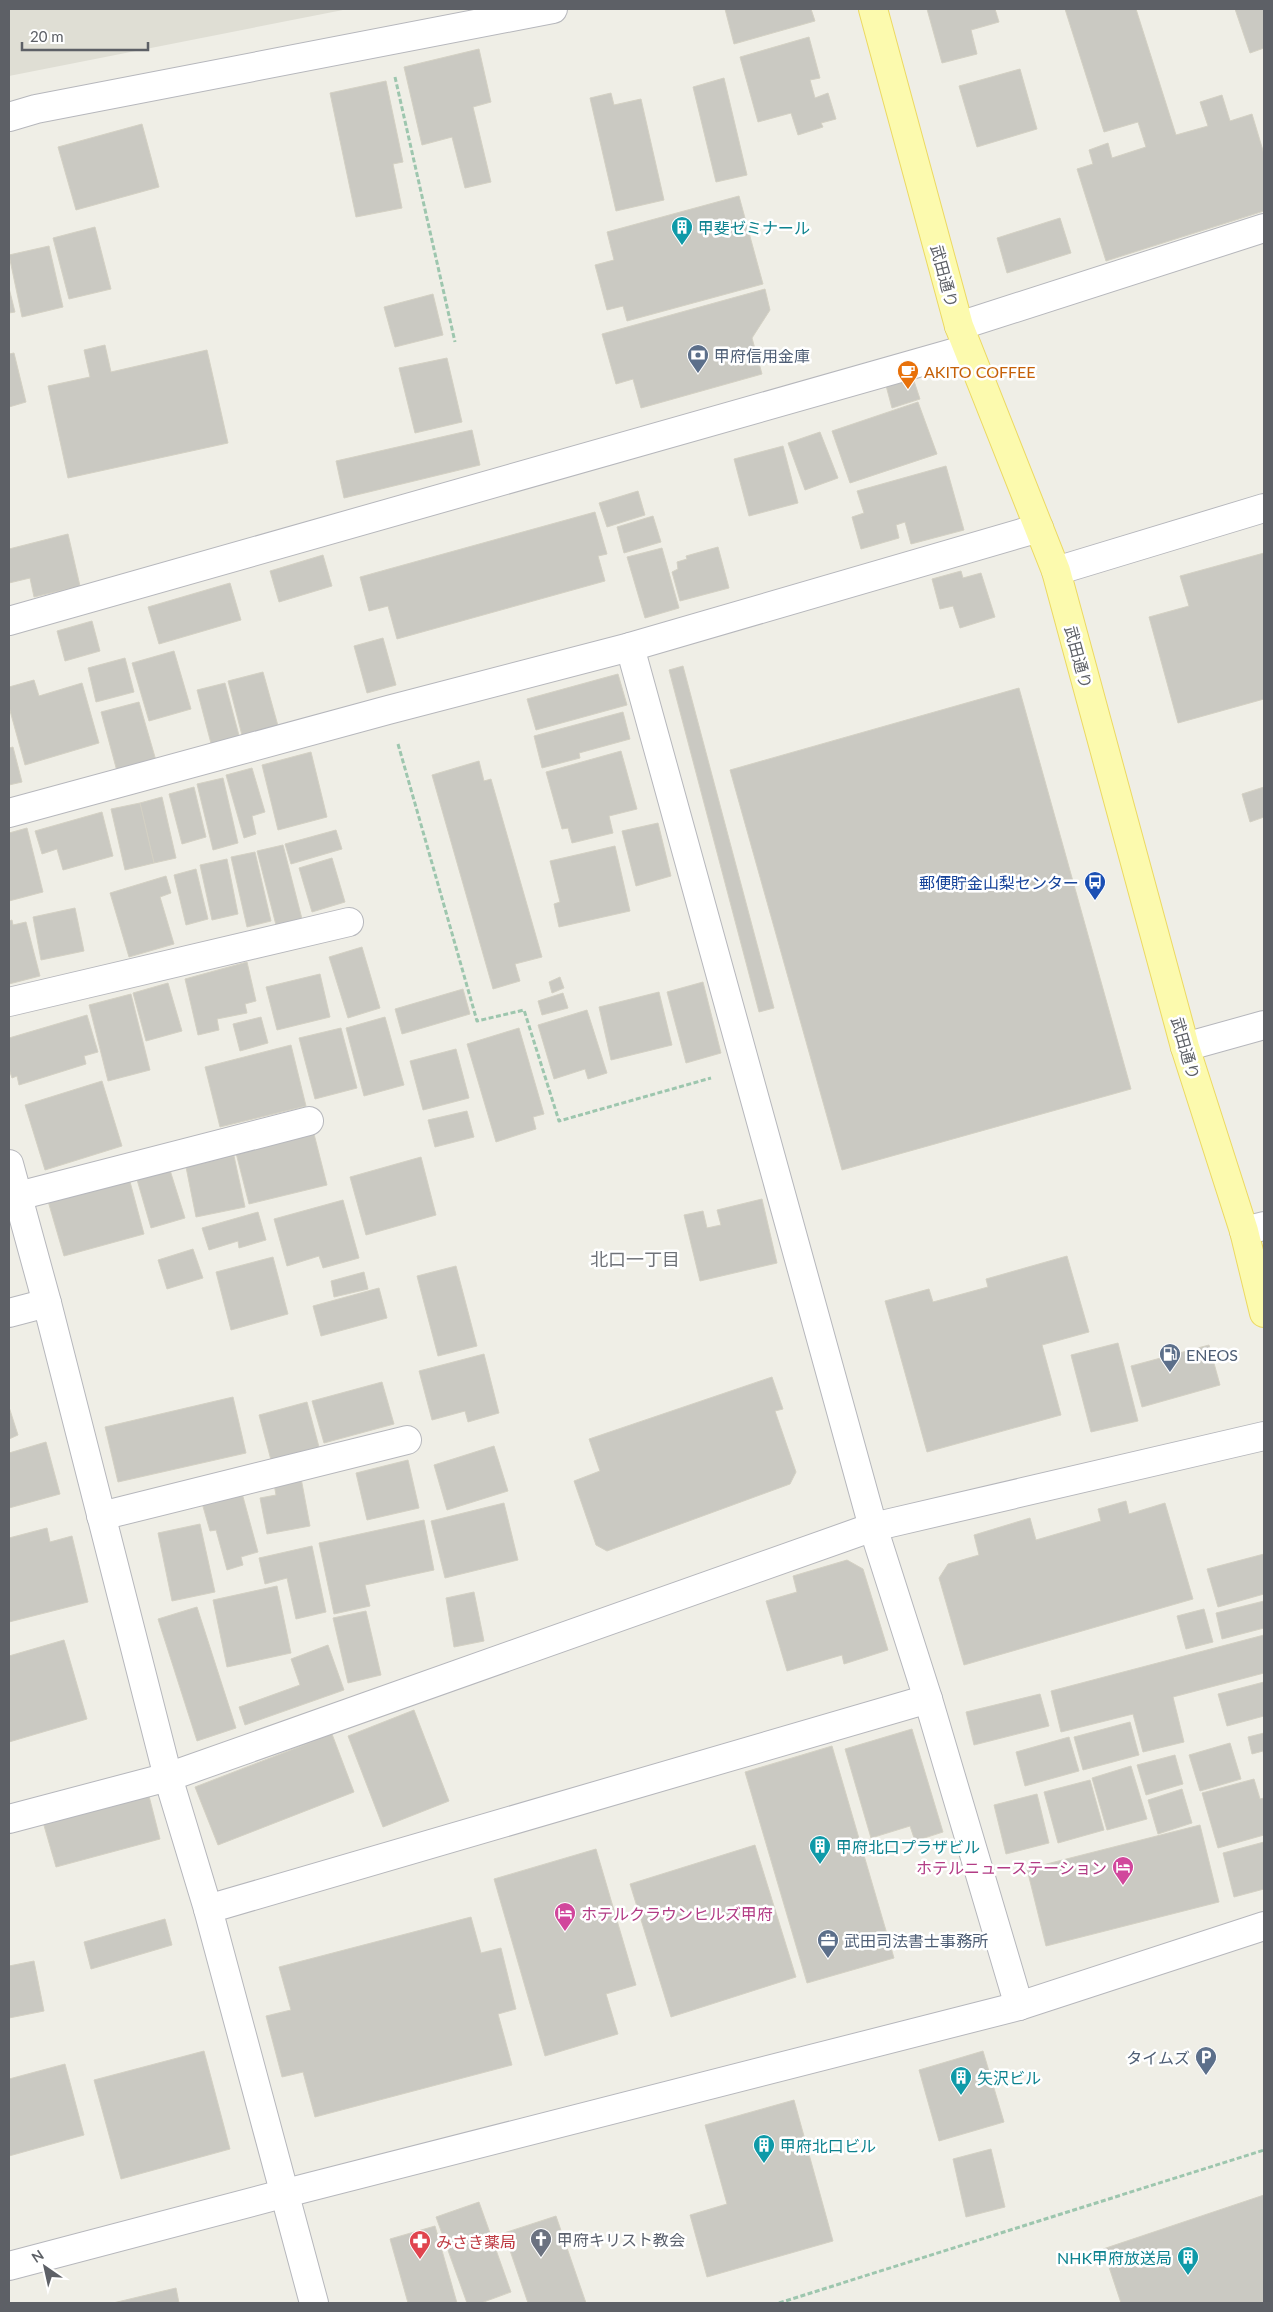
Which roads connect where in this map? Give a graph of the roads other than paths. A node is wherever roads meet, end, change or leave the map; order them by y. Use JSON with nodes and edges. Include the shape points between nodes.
{"nodes":[{"id":1,"x":553,"y":9,"type":"edge"},
{"id":2,"x":873,"y":9,"type":"edge"},
{"id":3,"x":9,"y":116,"type":"edge"},
{"id":4,"x":1264,"y":228,"type":"edge"},
{"id":5,"x":963,"y":337,"type":"junction"},
{"id":6,"x":1264,"y":508,"type":"edge"},
{"id":7,"x":1039,"y":528,"type":"junction"},
{"id":8,"x":1056,"y":571,"type":"junction"},
{"id":9,"x":9,"y":621,"type":"edge"},
{"id":10,"x":630,"y":647,"type":"junction"},
{"id":11,"x":9,"y":813,"type":"edge"},
{"id":12,"x":349,"y":922,"type":"dead end"},
{"id":13,"x":9,"y":1002,"type":"edge"},
{"id":14,"x":1264,"y":1025,"type":"edge"},
{"id":15,"x":1185,"y":1047,"type":"junction"},
{"id":16,"x":309,"y":1120,"type":"dead end"},
{"id":17,"x":9,"y":1164,"type":"edge"},
{"id":18,"x":18,"y":1196,"type":"junction"},
{"id":19,"x":1254,"y":1229,"type":"edge"},
{"id":20,"x":47,"y":1303,"type":"junction"},
{"id":21,"x":9,"y":1313,"type":"edge"},
{"id":22,"x":1264,"y":1313,"type":"edge"},
{"id":23,"x":1264,"y":1436,"type":"edge"},
{"id":24,"x":407,"y":1440,"type":"dead end"},
{"id":25,"x":101,"y":1516,"type":"junction"},
{"id":26,"x":873,"y":1527,"type":"junction"},
{"id":27,"x":928,"y":1699,"type":"junction"},
{"id":28,"x":168,"y":1777,"type":"junction"},
{"id":29,"x":9,"y":1819,"type":"edge"},
{"id":30,"x":208,"y":1909,"type":"junction"},
{"id":31,"x":1264,"y":1926,"type":"edge"},
{"id":32,"x":1018,"y":2006,"type":"junction"},
{"id":33,"x":286,"y":2193,"type":"junction"},
{"id":34,"x":9,"y":2266,"type":"edge"},
{"id":35,"x":314,"y":2303,"type":"edge"}],
"edges":[{"from":1,"to":3,"type":"street","via":[[36,108]]},
{"from":2,"to":5,"type":"main road","name":"武田通り"},
{"from":4,"to":5,"type":"street"},
{"from":5,"to":7,"type":"main road","name":"武田通り"},
{"from":5,"to":9,"type":"street"},
{"from":6,"to":8,"type":"street"},
{"from":7,"to":8,"type":"main road","name":"武田通り"},
{"from":7,"to":10,"type":"street"},
{"from":8,"to":15,"type":"main road","name":"武田通り"},
{"from":10,"to":11,"type":"street"},
{"from":10,"to":26,"type":"street"},
{"from":12,"to":13,"type":"street"},
{"from":14,"to":15,"type":"street"},
{"from":15,"to":19,"type":"main road","name":"武田通り"},
{"from":16,"to":18,"type":"street"},
{"from":17,"to":18,"type":"street"},
{"from":18,"to":20,"type":"street"},
{"from":19,"to":22,"type":"main road","name":"武田通り"},
{"from":20,"to":21,"type":"street"},
{"from":20,"to":25,"type":"street"},
{"from":23,"to":26,"type":"street"},
{"from":24,"to":25,"type":"street"},
{"from":25,"to":28,"type":"street"},
{"from":26,"to":27,"type":"street"},
{"from":26,"to":28,"type":"street"},
{"from":27,"to":30,"type":"street"},
{"from":27,"to":32,"type":"street"},
{"from":28,"to":29,"type":"street"},
{"from":28,"to":30,"type":"street"},
{"from":30,"to":33,"type":"street"},
{"from":31,"to":32,"type":"street"},
{"from":32,"to":33,"type":"street"},
{"from":33,"to":34,"type":"street"},
{"from":33,"to":35,"type":"street"}]}
